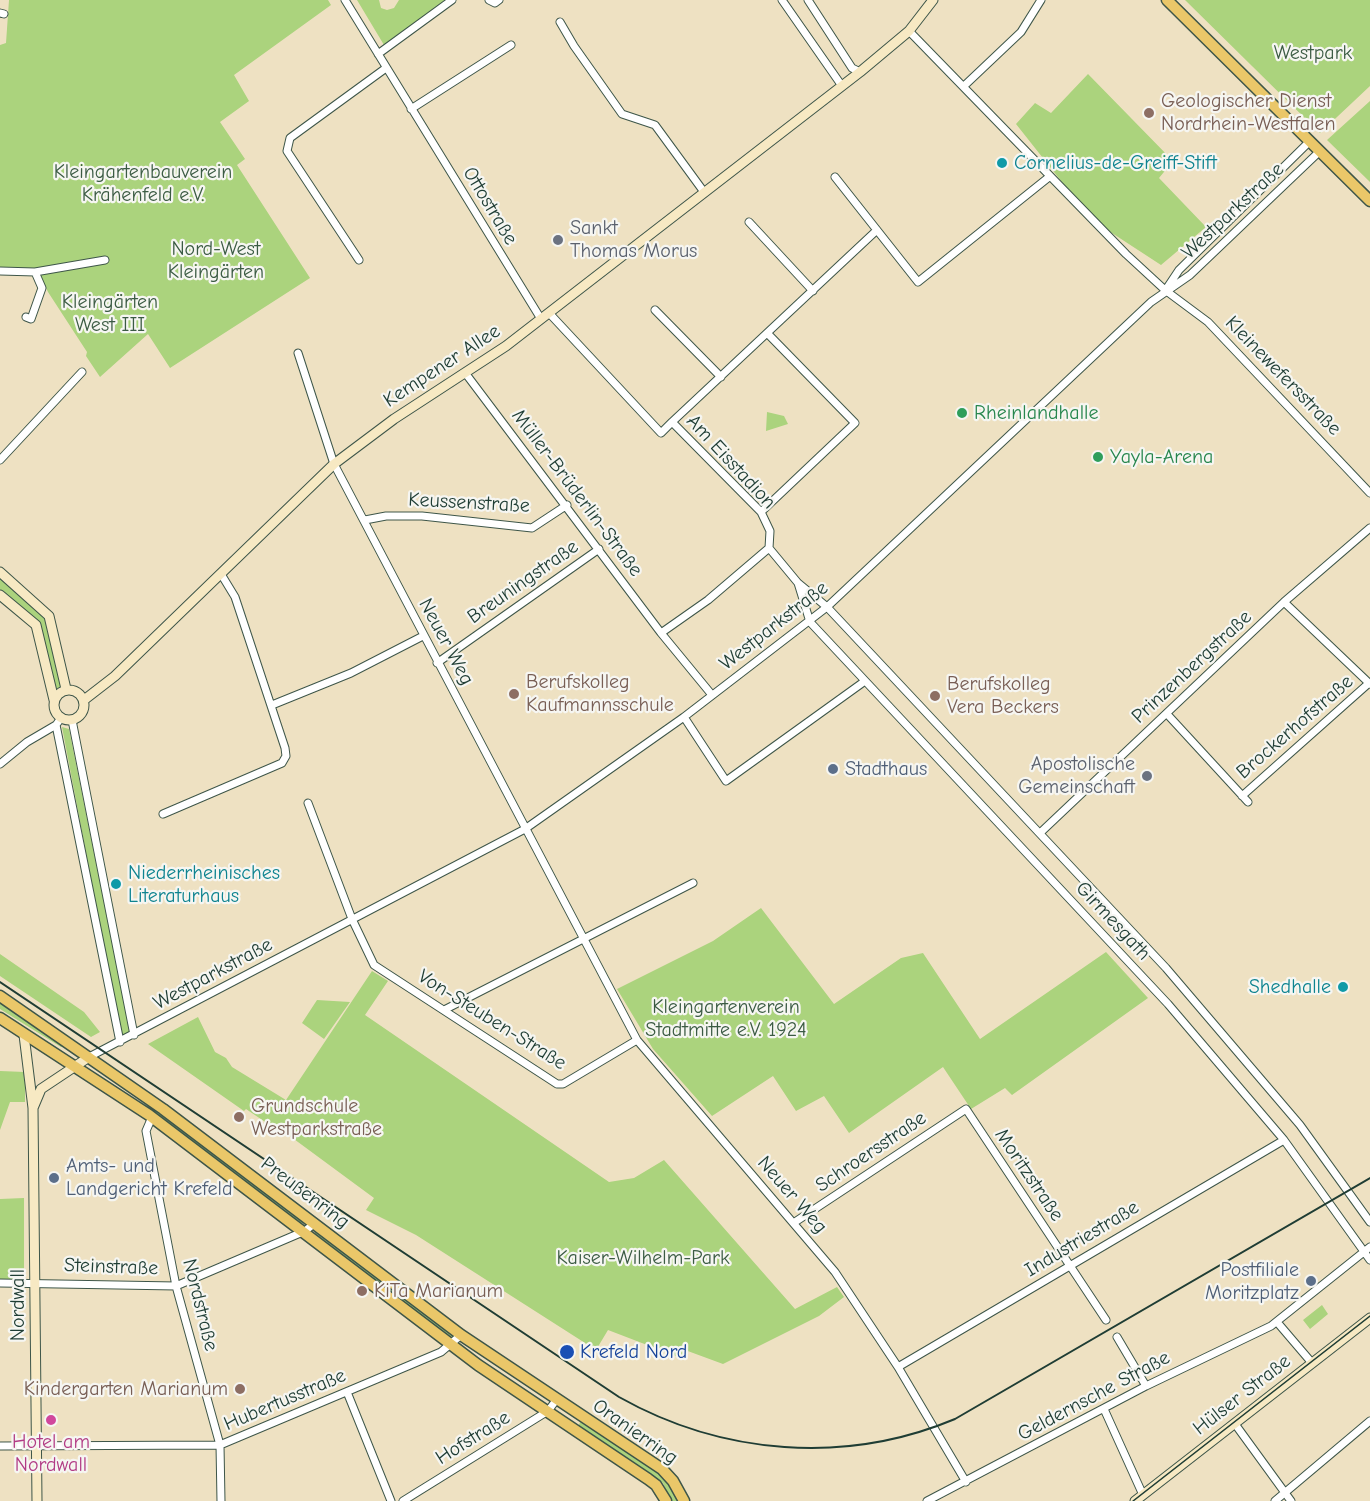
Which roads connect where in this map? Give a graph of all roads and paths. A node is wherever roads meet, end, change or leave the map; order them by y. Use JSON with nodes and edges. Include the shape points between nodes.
{"nodes":[{"id":1,"x":345,"y":0,"type":"edge"},
{"id":2,"x":452,"y":0,"type":"edge"},
{"id":3,"x":489,"y":0,"type":"edge"},
{"id":4,"x":499,"y":0,"type":"edge"},
{"id":5,"x":782,"y":0,"type":"edge"},
{"id":6,"x":808,"y":0,"type":"edge"},
{"id":7,"x":933,"y":0,"type":"edge"},
{"id":8,"x":1041,"y":0,"type":"edge"},
{"id":9,"x":1167,"y":0,"type":"edge"},
{"id":10,"x":560,"y":22,"type":"dead end"},
{"id":11,"x":909,"y":31,"type":"junction"},
{"id":12,"x":511,"y":45,"type":"dead end"},
{"id":13,"x":378,"y":54,"type":"junction"},
{"id":14,"x":386,"y":68,"type":"junction"},
{"id":15,"x":860,"y":72,"type":"junction"},
{"id":16,"x":842,"y":86,"type":"junction"},
{"id":17,"x":964,"y":86,"type":"junction"},
{"id":18,"x":411,"y":109,"type":"junction"},
{"id":19,"x":1309,"y":142,"type":"junction"},
{"id":20,"x":1319,"y":152,"type":"junction"},
{"id":21,"x":835,"y":177,"type":"dead end"},
{"id":22,"x":1049,"y":177,"type":"junction"},
{"id":23,"x":704,"y":192,"type":"junction"},
{"id":24,"x":1370,"y":201,"type":"edge"},
{"id":25,"x":749,"y":222,"type":"dead end"},
{"id":26,"x":878,"y":230,"type":"junction"},
{"id":27,"x":105,"y":260,"type":"dead end"},
{"id":28,"x":359,"y":260,"type":"dead end"},
{"id":29,"x":0,"y":271,"type":"edge"},
{"id":30,"x":35,"y":272,"type":"junction"},
{"id":31,"x":1165,"y":290,"type":"junction"},
{"id":32,"x":813,"y":291,"type":"junction"},
{"id":33,"x":655,"y":310,"type":"dead end"},
{"id":34,"x":545,"y":316,"type":"junction"},
{"id":35,"x":26,"y":317,"type":"dead end"},
{"id":36,"x":768,"y":334,"type":"junction"},
{"id":37,"x":298,"y":353,"type":"dead end"},
{"id":38,"x":82,"y":372,"type":"dead end"},
{"id":39,"x":466,"y":374,"type":"junction"},
{"id":40,"x":721,"y":377,"type":"junction"},
{"id":41,"x":672,"y":422,"type":"junction"},
{"id":42,"x":0,"y":460,"type":"edge"},
{"id":43,"x":334,"y":464,"type":"junction"},
{"id":44,"x":1370,"y":492,"type":"edge"},
{"id":45,"x":567,"y":505,"type":"junction"},
{"id":46,"x":761,"y":512,"type":"junction"},
{"id":47,"x":365,"y":520,"type":"junction"},
{"id":48,"x":1370,"y":528,"type":"edge"},
{"id":49,"x":769,"y":548,"type":"junction"},
{"id":50,"x":599,"y":549,"type":"junction"},
{"id":51,"x":0,"y":572,"type":"edge"},
{"id":52,"x":221,"y":574,"type":"junction"},
{"id":53,"x":798,"y":583,"type":"junction"},
{"id":54,"x":0,"y":595,"type":"edge"},
{"id":55,"x":1284,"y":602,"type":"junction"},
{"id":56,"x":827,"y":608,"type":"junction"},
{"id":57,"x":810,"y":622,"type":"junction"},
{"id":58,"x":661,"y":633,"type":"junction"},
{"id":59,"x":423,"y":636,"type":"junction"},
{"id":60,"x":437,"y":663,"type":"junction"},
{"id":61,"x":865,"y":681,"type":"junction"},
{"id":62,"x":1370,"y":684,"type":"edge"},
{"id":63,"x":66,"y":689,"type":"junction"},
{"id":64,"x":712,"y":695,"type":"junction"},
{"id":65,"x":54,"y":700,"type":"junction"},
{"id":66,"x":84,"y":700,"type":"junction"},
{"id":67,"x":272,"y":705,"type":"junction"},
{"id":68,"x":1167,"y":714,"type":"junction"},
{"id":69,"x":684,"y":717,"type":"junction"},
{"id":70,"x":72,"y":720,"type":"junction"},
{"id":71,"x":59,"y":722,"type":"junction"},
{"id":72,"x":0,"y":764,"type":"edge"},
{"id":73,"x":1242,"y":795,"type":"junction"},
{"id":74,"x":1248,"y":802,"type":"dead end"},
{"id":75,"x":308,"y":803,"type":"dead end"},
{"id":76,"x":164,"y":814,"type":"dead end"},
{"id":77,"x":525,"y":829,"type":"junction"},
{"id":78,"x":1040,"y":833,"type":"junction"},
{"id":79,"x":693,"y":883,"type":"dead end"},
{"id":80,"x":352,"y":919,"type":"junction"},
{"id":81,"x":584,"y":939,"type":"junction"},
{"id":82,"x":0,"y":996,"type":"edge"},
{"id":83,"x":444,"y":1010,"type":"junction"},
{"id":84,"x":0,"y":1018,"type":"edge"},
{"id":85,"x":24,"y":1035,"type":"junction"},
{"id":86,"x":134,"y":1035,"type":"junction"},
{"id":87,"x":637,"y":1040,"type":"junction"},
{"id":88,"x":120,"y":1042,"type":"junction"},
{"id":89,"x":89,"y":1057,"type":"junction"},
{"id":90,"x":74,"y":1067,"type":"junction"},
{"id":91,"x":33,"y":1108,"type":"junction"},
{"id":92,"x":966,"y":1109,"type":"joint"},
{"id":93,"x":152,"y":1117,"type":"junction"},
{"id":94,"x":1284,"y":1140,"type":"junction"},
{"id":95,"x":795,"y":1222,"type":"junction"},
{"id":96,"x":1370,"y":1222,"type":"edge"},
{"id":97,"x":315,"y":1223,"type":"junction"},
{"id":98,"x":305,"y":1231,"type":"junction"},
{"id":99,"x":1367,"y":1249,"type":"edge"},
{"id":100,"x":1370,"y":1260,"type":"edge"},
{"id":101,"x":1070,"y":1266,"type":"junction"},
{"id":102,"x":0,"y":1282,"type":"edge"},
{"id":103,"x":36,"y":1282,"type":"junction"},
{"id":104,"x":176,"y":1286,"type":"junction"},
{"id":105,"x":1370,"y":1318,"type":"edge"},
{"id":106,"x":1106,"y":1320,"type":"dead end"},
{"id":107,"x":1277,"y":1322,"type":"junction"},
{"id":108,"x":461,"y":1335,"type":"junction"},
{"id":109,"x":1117,"y":1337,"type":"dead end"},
{"id":110,"x":450,"y":1345,"type":"junction"},
{"id":111,"x":1312,"y":1363,"type":"junction"},
{"id":112,"x":898,"y":1366,"type":"junction"},
{"id":113,"x":1146,"y":1386,"type":"junction"},
{"id":114,"x":347,"y":1392,"type":"junction"},
{"id":115,"x":557,"y":1399,"type":"junction"},
{"id":116,"x":1104,"y":1409,"type":"junction"},
{"id":117,"x":548,"y":1411,"type":"junction"},
{"id":118,"x":1370,"y":1421,"type":"edge"},
{"id":119,"x":1235,"y":1424,"type":"junction"},
{"id":120,"x":220,"y":1445,"type":"junction"},
{"id":121,"x":0,"y":1446,"type":"edge"},
{"id":122,"x":37,"y":1446,"type":"junction"},
{"id":123,"x":966,"y":1482,"type":"junction"},
{"id":124,"x":1286,"y":1492,"type":"junction"},
{"id":125,"x":1139,"y":1498,"type":"edge"},
{"id":126,"x":930,"y":1500,"type":"edge"},
{"id":127,"x":37,"y":1501,"type":"edge"},
{"id":128,"x":220,"y":1501,"type":"edge"},
{"id":129,"x":391,"y":1501,"type":"edge"},
{"id":130,"x":404,"y":1501,"type":"edge"},
{"id":131,"x":666,"y":1501,"type":"edge"},
{"id":132,"x":684,"y":1501,"type":"edge"},
{"id":133,"x":1275,"y":1501,"type":"edge"},
{"id":134,"x":1291,"y":1501,"type":"edge"}],
"edges":[{"from":1,"to":13,"type":"street","name":"Ottostraße"},
{"from":2,"to":13,"type":"street"},
{"from":3,"to":4,"type":"street"},
{"from":5,"to":16,"type":"street"},
{"from":6,"to":15,"type":"street","via":[[852,68]]},
{"from":7,"to":11,"type":"street","name":"Kempener Allee"},
{"from":8,"to":17,"type":"street","via":[[1021,32]]},
{"from":9,"to":19,"type":"main road"},
{"from":10,"to":23,"type":"street","via":[[622,114],[655,125]]},
{"from":11,"to":15,"type":"street","name":"Kempener Allee"},
{"from":11,"to":17,"type":"street","name":"Kleinewefersstraße"},
{"from":12,"to":18,"type":"street"},
{"from":13,"to":14,"type":"street","name":"Ottostraße"},
{"from":14,"to":18,"type":"street","name":"Ottostraße"},
{"from":14,"to":28,"type":"street","via":[[290,138],[286,145]]},
{"from":15,"to":16,"type":"street","name":"Kempener Allee"},
{"from":16,"to":23,"type":"street","name":"Kempener Allee"},
{"from":17,"to":22,"type":"street","name":"Kleinewefersstraße"},
{"from":18,"to":34,"type":"street","name":"Ottostraße"},
{"from":19,"to":20,"type":"main road"},
{"from":19,"to":31,"type":"street","name":"Westparkstraße","via":[[1179,270]]},
{"from":20,"to":24,"type":"main road"},
{"from":20,"to":31,"type":"street","name":"Westparkstraße","via":[[1191,275]]},
{"from":21,"to":26,"type":"street"},
{"from":22,"to":26,"type":"street","via":[[918,282]]},
{"from":22,"to":31,"type":"street","name":"Kleinewefersstraße"},
{"from":23,"to":34,"type":"street","name":"Kempener Allee"},
{"from":25,"to":32,"type":"street"},
{"from":26,"to":32,"type":"street"},
{"from":27,"to":30,"type":"street"},
{"from":29,"to":30,"type":"street"},
{"from":30,"to":35,"type":"street","via":[[42,288],[31,319]]},
{"from":31,"to":44,"type":"street","name":"Kleinewefersstraße","via":[[1208,322]]},
{"from":31,"to":56,"type":"street","name":"Westparkstraße"},
{"from":32,"to":36,"type":"street"},
{"from":33,"to":40,"type":"street"},
{"from":34,"to":39,"type":"street","name":"Kempener Allee"},
{"from":34,"to":41,"type":"street","name":"Am Eisstadion","via":[[661,433]]},
{"from":36,"to":40,"type":"street"},
{"from":36,"to":46,"type":"street","via":[[855,423]]},
{"from":37,"to":43,"type":"street","name":"Neuer Weg"},
{"from":38,"to":42,"type":"street"},
{"from":39,"to":43,"type":"street","name":"Kempener Allee","via":[[394,419]]},
{"from":39,"to":45,"type":"street","name":"Müller-Brüderlin-Straße"},
{"from":40,"to":41,"type":"street"},
{"from":41,"to":46,"type":"street","name":"Am Eisstadion"},
{"from":43,"to":47,"type":"street","name":"Neuer Weg"},
{"from":43,"to":52,"type":"street","name":"Kempener Allee"},
{"from":45,"to":47,"type":"street","name":"Keussenstraße","via":[[532,528],[422,516]]},
{"from":45,"to":50,"type":"street","name":"Müller-Brüderlin-Straße"},
{"from":46,"to":49,"type":"street","name":"Am Eisstadion","via":[[770,531]]},
{"from":47,"to":59,"type":"street","name":"Neuer Weg"},
{"from":48,"to":55,"type":"street","name":"Prinzenbergstraße"},
{"from":49,"to":53,"type":"street"},
{"from":49,"to":58,"type":"street","via":[[708,600]]},
{"from":50,"to":58,"type":"street","name":"Müller-Brüderlin-Straße"},
{"from":50,"to":60,"type":"street","name":"Breuningstraße"},
{"from":51,"to":63,"type":"street","via":[[49,616]]},
{"from":52,"to":66,"type":"street","name":"Kempener Allee"},
{"from":52,"to":67,"type":"street","via":[[235,597]]},
{"from":53,"to":56,"type":"street"},
{"from":53,"to":57,"type":"street"},
{"from":54,"to":65,"type":"street","via":[[36,625]]},
{"from":55,"to":62,"type":"street"},
{"from":55,"to":68,"type":"street","name":"Prinzenbergstraße"},
{"from":56,"to":57,"type":"street","name":"Westparkstraße"},
{"from":56,"to":78,"type":"street","name":"Girmesgath"},
{"from":57,"to":61,"type":"street","name":"Girmesgath"},
{"from":57,"to":64,"type":"street","name":"Westparkstraße"},
{"from":58,"to":64,"type":"street","name":"Müller-Brüderlin-Straße"},
{"from":59,"to":60,"type":"street","name":"Neuer Weg"},
{"from":59,"to":67,"type":"street","via":[[351,673]]},
{"from":60,"to":77,"type":"street","name":"Neuer Weg"},
{"from":61,"to":69,"type":"street","via":[[726,781]]},
{"from":61,"to":94,"type":"street","name":"Girmesgath","via":[[1168,1004]]},
{"from":62,"to":73,"type":"street","name":"Brockerhofstraße"},
{"from":63,"to":65,"type":"street"},
{"from":63,"to":66,"type":"street","via":[[76,691]]},
{"from":64,"to":69,"type":"street","name":"Westparkstraße"},
{"from":65,"to":71,"type":"street"},
{"from":66,"to":70,"type":"street","via":[[81,713]]},
{"from":67,"to":76,"type":"street","via":[[285,748],[282,763]]},
{"from":68,"to":73,"type":"street"},
{"from":68,"to":78,"type":"street","name":"Prinzenbergstraße"},
{"from":69,"to":77,"type":"street","name":"Westparkstraße"},
{"from":70,"to":71,"type":"street"},
{"from":70,"to":86,"type":"street"},
{"from":71,"to":72,"type":"street"},
{"from":71,"to":88,"type":"street"},
{"from":73,"to":74,"type":"street"},
{"from":75,"to":80,"type":"street"},
{"from":77,"to":80,"type":"street","name":"Westparkstraße"},
{"from":77,"to":81,"type":"street","name":"Neuer Weg"},
{"from":78,"to":96,"type":"street","name":"Girmesgath","via":[[1166,968],[1300,1125]]},
{"from":79,"to":81,"type":"street"},
{"from":80,"to":83,"type":"street","name":"Von-Steuben-Straße","via":[[374,965]]},
{"from":80,"to":86,"type":"street","name":"Westparkstraße"},
{"from":81,"to":83,"type":"street"},
{"from":81,"to":87,"type":"street","name":"Neuer Weg"},
{"from":82,"to":89,"type":"main road","name":"Preußenring"},
{"from":83,"to":87,"type":"street","name":"Von-Steuben-Straße","via":[[557,1084]]},
{"from":84,"to":85,"type":"main road","name":"Preußenring"},
{"from":85,"to":90,"type":"main road","name":"Preußenring"},
{"from":85,"to":91,"type":"street","name":"Nordwall"},
{"from":86,"to":88,"type":"street","name":"Westparkstraße"},
{"from":87,"to":95,"type":"street","name":"Neuer Weg"},
{"from":88,"to":89,"type":"street","name":"Westparkstraße"},
{"from":89,"to":90,"type":"street"},
{"from":89,"to":97,"type":"main road","name":"Preußenring"},
{"from":90,"to":91,"type":"street","via":[[41,1089]]},
{"from":90,"to":93,"type":"main road","name":"Preußenring"},
{"from":91,"to":103,"type":"street","name":"Nordwall"},
{"from":92,"to":95,"type":"street","name":"Schroersstraße"},
{"from":92,"to":101,"type":"street","name":"Moritzstraße"},
{"from":93,"to":98,"type":"main road","name":"Preußenring"},
{"from":93,"to":104,"type":"street","name":"Nordstraße","via":[[146,1131]]},
{"from":94,"to":99,"type":"street","name":"Girmesgath"},
{"from":94,"to":101,"type":"street","name":"Industriestraße"},
{"from":95,"to":112,"type":"street","name":"Neuer Weg","via":[[849,1290]]},
{"from":97,"to":98,"type":"street","name":"Steinstraße"},
{"from":97,"to":108,"type":"main road","name":"Preußenring"},
{"from":98,"to":104,"type":"street","name":"Steinstraße"},
{"from":98,"to":110,"type":"main road","name":"Preußenring"},
{"from":99,"to":100,"type":"street","name":"Girmesgath"},
{"from":99,"to":107,"type":"street","name":"Geldernsche Straße"},
{"from":101,"to":106,"type":"street","name":"Moritzstraße"},
{"from":101,"to":112,"type":"street","name":"Industriestraße"},
{"from":102,"to":103,"type":"street","name":"Steinstraße"},
{"from":103,"to":104,"type":"street","name":"Steinstraße"},
{"from":103,"to":122,"type":"street","name":"Nordwall"},
{"from":104,"to":120,"type":"street","name":"Nordstraße"},
{"from":105,"to":111,"type":"street","name":"Hülser Straße"},
{"from":107,"to":111,"type":"street"},
{"from":107,"to":113,"type":"street","name":"Geldernsche Straße"},
{"from":108,"to":110,"type":"street","name":"Hubertusstraße"},
{"from":108,"to":115,"type":"main road","name":"Preußenring"},
{"from":109,"to":113,"type":"street"},
{"from":110,"to":114,"type":"street","name":"Hubertusstraße","via":[[441,1353]]},
{"from":110,"to":117,"type":"main road","name":"Preußenring"},
{"from":111,"to":119,"type":"street","name":"Hülser Straße"},
{"from":112,"to":123,"type":"street","name":"Neuer Weg"},
{"from":113,"to":116,"type":"street","name":"Geldernsche Straße"},
{"from":114,"to":120,"type":"street","name":"Hubertusstraße"},
{"from":114,"to":129,"type":"street"},
{"from":115,"to":117,"type":"street","name":"Hofstraße"},
{"from":115,"to":132,"type":"main road","name":"Oranierring","via":[[662,1469]]},
{"from":116,"to":123,"type":"street","name":"Geldernsche Straße"},
{"from":116,"to":125,"type":"street"},
{"from":117,"to":130,"type":"street","name":"Hofstraße"},
{"from":117,"to":131,"type":"main road","name":"Oranierring","via":[[656,1485]]},
{"from":118,"to":124,"type":"street"},
{"from":119,"to":124,"type":"street"},
{"from":119,"to":125,"type":"street","name":"Hülser Straße"},
{"from":120,"to":122,"type":"street","name":"Hubertusstraße"},
{"from":120,"to":128,"type":"street","name":"Nordstraße"},
{"from":121,"to":122,"type":"street","name":"Hubertusstraße"},
{"from":122,"to":127,"type":"street","name":"Nordwall"},
{"from":123,"to":126,"type":"street","name":"Geldernsche Straße"},
{"from":124,"to":133,"type":"street"},
{"from":124,"to":134,"type":"street"}]}
